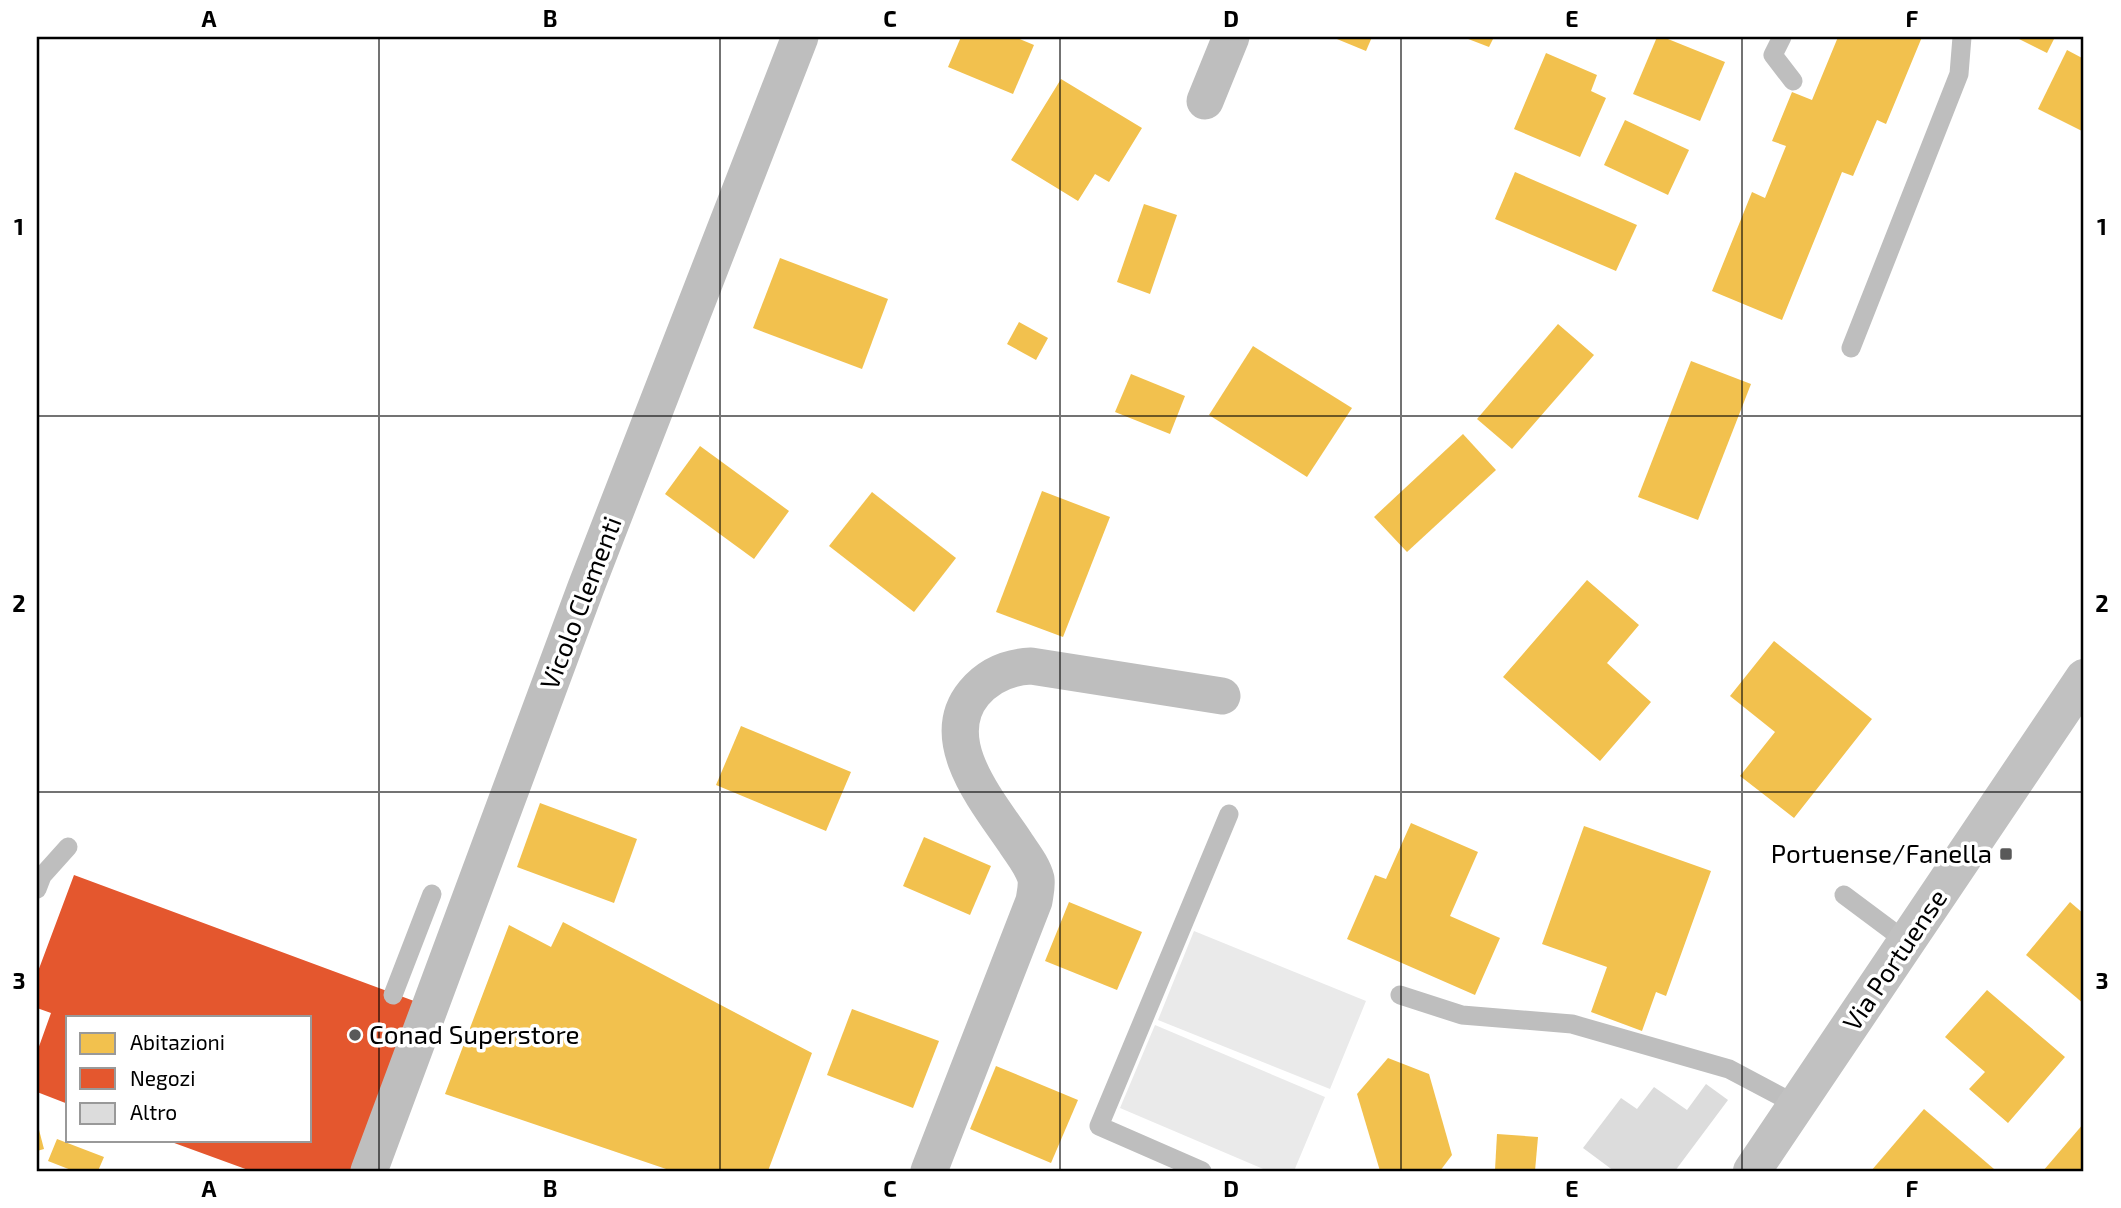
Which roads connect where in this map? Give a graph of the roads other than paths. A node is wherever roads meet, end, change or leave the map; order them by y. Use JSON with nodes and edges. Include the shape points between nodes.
{"nodes":[{"id":1,"x":800,"y":37,"type":"edge"},
{"id":2,"x":1231,"y":37,"type":"edge"},
{"id":3,"x":1782,"y":37,"type":"edge"},
{"id":4,"x":1962,"y":37,"type":"edge"},
{"id":5,"x":1793,"y":81,"type":"dead end"},
{"id":6,"x":1205,"y":101,"type":"dead end"},
{"id":7,"x":1851,"y":348,"type":"dead end"},
{"id":8,"x":2084,"y":678,"type":"edge"},
{"id":9,"x":1222,"y":696,"type":"dead end"},
{"id":10,"x":1229,"y":814,"type":"dead end"},
{"id":11,"x":68,"y":846,"type":"dead end"},
{"id":12,"x":37,"y":889,"type":"edge"},
{"id":13,"x":432,"y":894,"type":"dead end"},
{"id":14,"x":1844,"y":895,"type":"dead end"},
{"id":15,"x":1908,"y":942,"type":"junction"},
{"id":16,"x":393,"y":995,"type":"dead end"},
{"id":17,"x":1400,"y":995,"type":"dead end"},
{"id":18,"x":1797,"y":1105,"type":"junction"},
{"id":19,"x":369,"y":1171,"type":"edge"},
{"id":20,"x":929,"y":1171,"type":"edge"},
{"id":21,"x":1202,"y":1171,"type":"edge"},
{"id":22,"x":1752,"y":1171,"type":"edge"}],
"edges":[{"from":1,"to":19,"type":"street","name":"Vicolo Clementi","via":[[586,587]]},
{"from":2,"to":6,"type":"street"},
{"from":3,"to":5,"type":"lane","via":[[1773,55]]},
{"from":4,"to":7,"type":"lane","via":[[1959,74]]},
{"from":8,"to":15,"type":"main road","name":"Via Portuense"},
{"from":9,"to":20,"type":"street","via":[[1031,666],[994,676],[967,703],[960,740],[970,770],[1033,870],[1036,890]]},
{"from":10,"to":21,"type":"lane","via":[[1099,1126]]},
{"from":11,"to":12,"type":"lane","via":[[42,876]]},
{"from":13,"to":16,"type":"lane"},
{"from":14,"to":15,"type":"lane"},
{"from":15,"to":18,"type":"main road","name":"Via Portuense"},
{"from":17,"to":18,"type":"lane","via":[[1462,1015],[1572,1024],[1729,1069]]},
{"from":18,"to":22,"type":"main road","name":"Via Portuense"}]}
